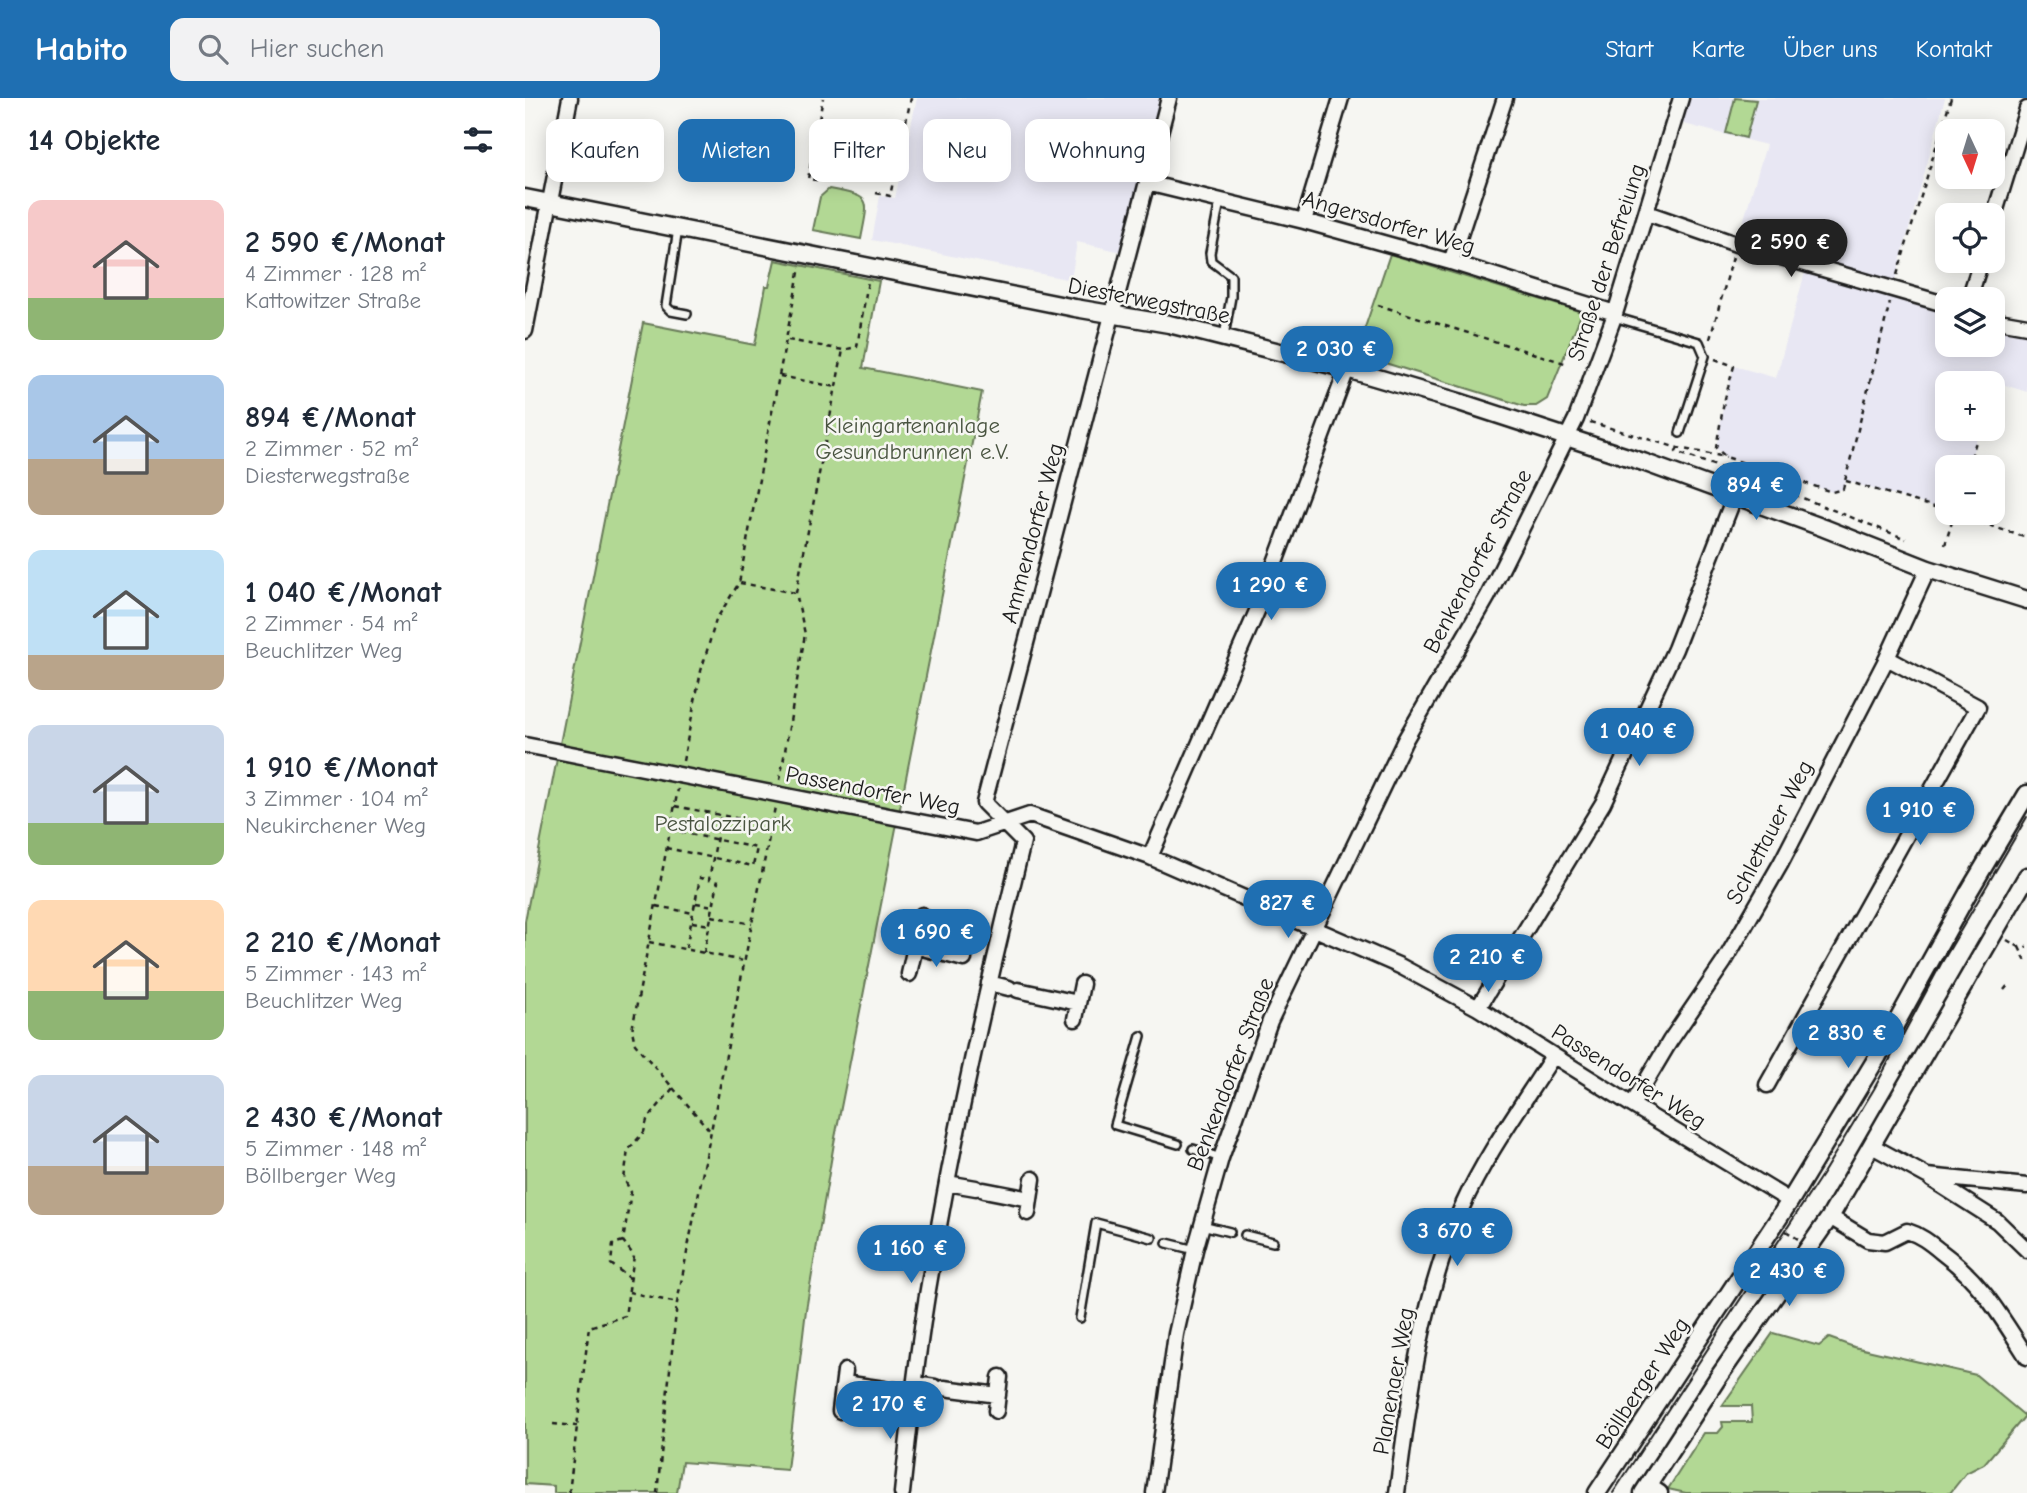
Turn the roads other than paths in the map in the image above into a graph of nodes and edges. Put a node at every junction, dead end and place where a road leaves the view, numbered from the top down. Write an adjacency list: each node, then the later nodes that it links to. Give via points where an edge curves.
1 (570, 98): 10 (street)
2 (1169, 98): 7 (street, Ammendorfer Weg)
3 (1341, 98): 13 (street)
4 (1505, 98): 15 (street)
5 (1681, 98): 12 (street, Straße der Befreiung)
6 (2027, 109): 11 (street)
7 (1147, 183): 9 (street, Angersdorfer Weg); 18 (street, Ammendorfer Weg)
8 (525, 198): 10 (street, Diesterwegstraße)
9 (1220, 201): 13 (street, Angersdorfer Weg); 23 (lane, via 1210,253 1211,261 1231,276)
10 (550, 203): 14 (street, Diesterwegstraße); 22 (street)
11 (1998, 203)
12 (1647, 214): 16 (street); 19 (street, Straße der Befreiung)
13 (1304, 221): 15 (street, Angersdorfer Weg)
14 (678, 229): 17 (lane, via 666,306); 18 (street, Diesterwegstraße)
15 (1451, 262): 19 (street, Angersdorfer Weg)
16 (1935, 301)
17 (687, 314)
18 (1113, 314): 23 (street, Diesterwegstraße); 33 (street, Ammendorfer Weg, via 984,803)
19 (1615, 315): 25 (lane, via 1699,342 1705,356); 26 (street, Straße der Befreiung)
20 (2005, 322): 21 (street)
21 (2027, 326)
22 (525, 331)
23 (1224, 337): 24 (street, Diesterwegstraße)
24 (1347, 369): 26 (street, Diesterwegstraße); 34 (street, via 1257,611)
25 (1680, 433)
26 (1566, 437): 27 (street, Diesterwegstraße); 37 (street, Benkendorfer Straße, via 1488,596 1400,751)
27 (1735, 495): 28 (street, Diesterwegstraße); 44 (street, via 1675,649 1603,803)
28 (1928, 569): 29 (street, Diesterwegstraße); 30 (street, Schlettauer Weg)
29 (2027, 600)
30 (1888, 658): 48 (street, via 1978,707); 49 (street, Schlettauer Weg, via 1781,863)
31 (525, 745): 33 (street, Passendorfer Weg, via 976,833)
32 (2027, 794): 58 (street, Böllberger Weg)
33 (1003, 824): 34 (street, Passendorfer Weg, via 1030,815); 39 (street, Ammendorfer Weg, via 1023,842)
34 (1150, 857): 37 (street, Passendorfer Weg)
35 (2027, 876): 51 (street)
36 (922, 915): 38 (street)
37 (1314, 927): 44 (street, Passendorfer Weg); 53 (street, Benkendorfer Straße, via 1270,1021)
38 (915, 946): 39 (street); 40 (street)
39 (993, 966): 41 (street, Ammendorfer Weg)
40 (909, 974)
41 (989, 983): 43 (street); 56 (street, Ammendorfer Weg)
42 (1081, 984): 43 (street)
43 (1077, 1003): 45 (street)
44 (1478, 1008): 47 (street, Passendorfer Weg)
45 (1075, 1019)
46 (1141, 1036): 50 (lane, via 1115,1125)
47 (1553, 1056): 49 (street, Passendorfer Weg); 78 (street, Planenaer Weg, via 1480,1171 1441,1261 1424,1323)
48 (1767, 1084)
49 (1632, 1105): 58 (street, Passendorfer Weg)
50 (1178, 1144)
51 (1872, 1146): 54 (street); 59 (street)
52 (1193, 1149): 53 (lane)
53 (1221, 1158): 60 (street, Benkendorfer Straße)
54 (1927, 1176): 57 (street); 67 (street, via 1997,1221)
55 (1033, 1179): 56 (street, via 1029,1206)
56 (947, 1183): 71 (street, Ammendorfer Weg)
57 (2027, 1186)
58 (1790, 1201): 79 (street, Böllberger Weg)
59 (1830, 1217): 69 (street, via 1868,1240 1885,1242 1907,1231 1918,1234 1963,1268 1991,1300); 75 (street, via 1717,1379)
60 (1201, 1225): 61 (lane); 66 (street, Benkendorfer Straße)
61 (1230, 1232)
62 (1245, 1236): 64 (lane)
63 (1152, 1238): 68 (lane, via 1096,1223)
64 (1273, 1242)
65 (1167, 1243): 66 (lane)
66 (1195, 1250): 77 (street, Benkendorfer Straße, via 1176,1334)
67 (2027, 1250)
68 (1080, 1318)
69 (2027, 1357)
70 (1000, 1377): 72 (street)
71 (914, 1389): 72 (street, via 940,1387); 73 (street, via 888,1389 845,1377); 76 (street, Ammendorfer Weg)
72 (998, 1395): 74 (street)
73 (840, 1411)
74 (996, 1411)
75 (1650, 1490)
76 (902, 1493)
77 (1154, 1493)
78 (1397, 1493)
79 (1597, 1493)

